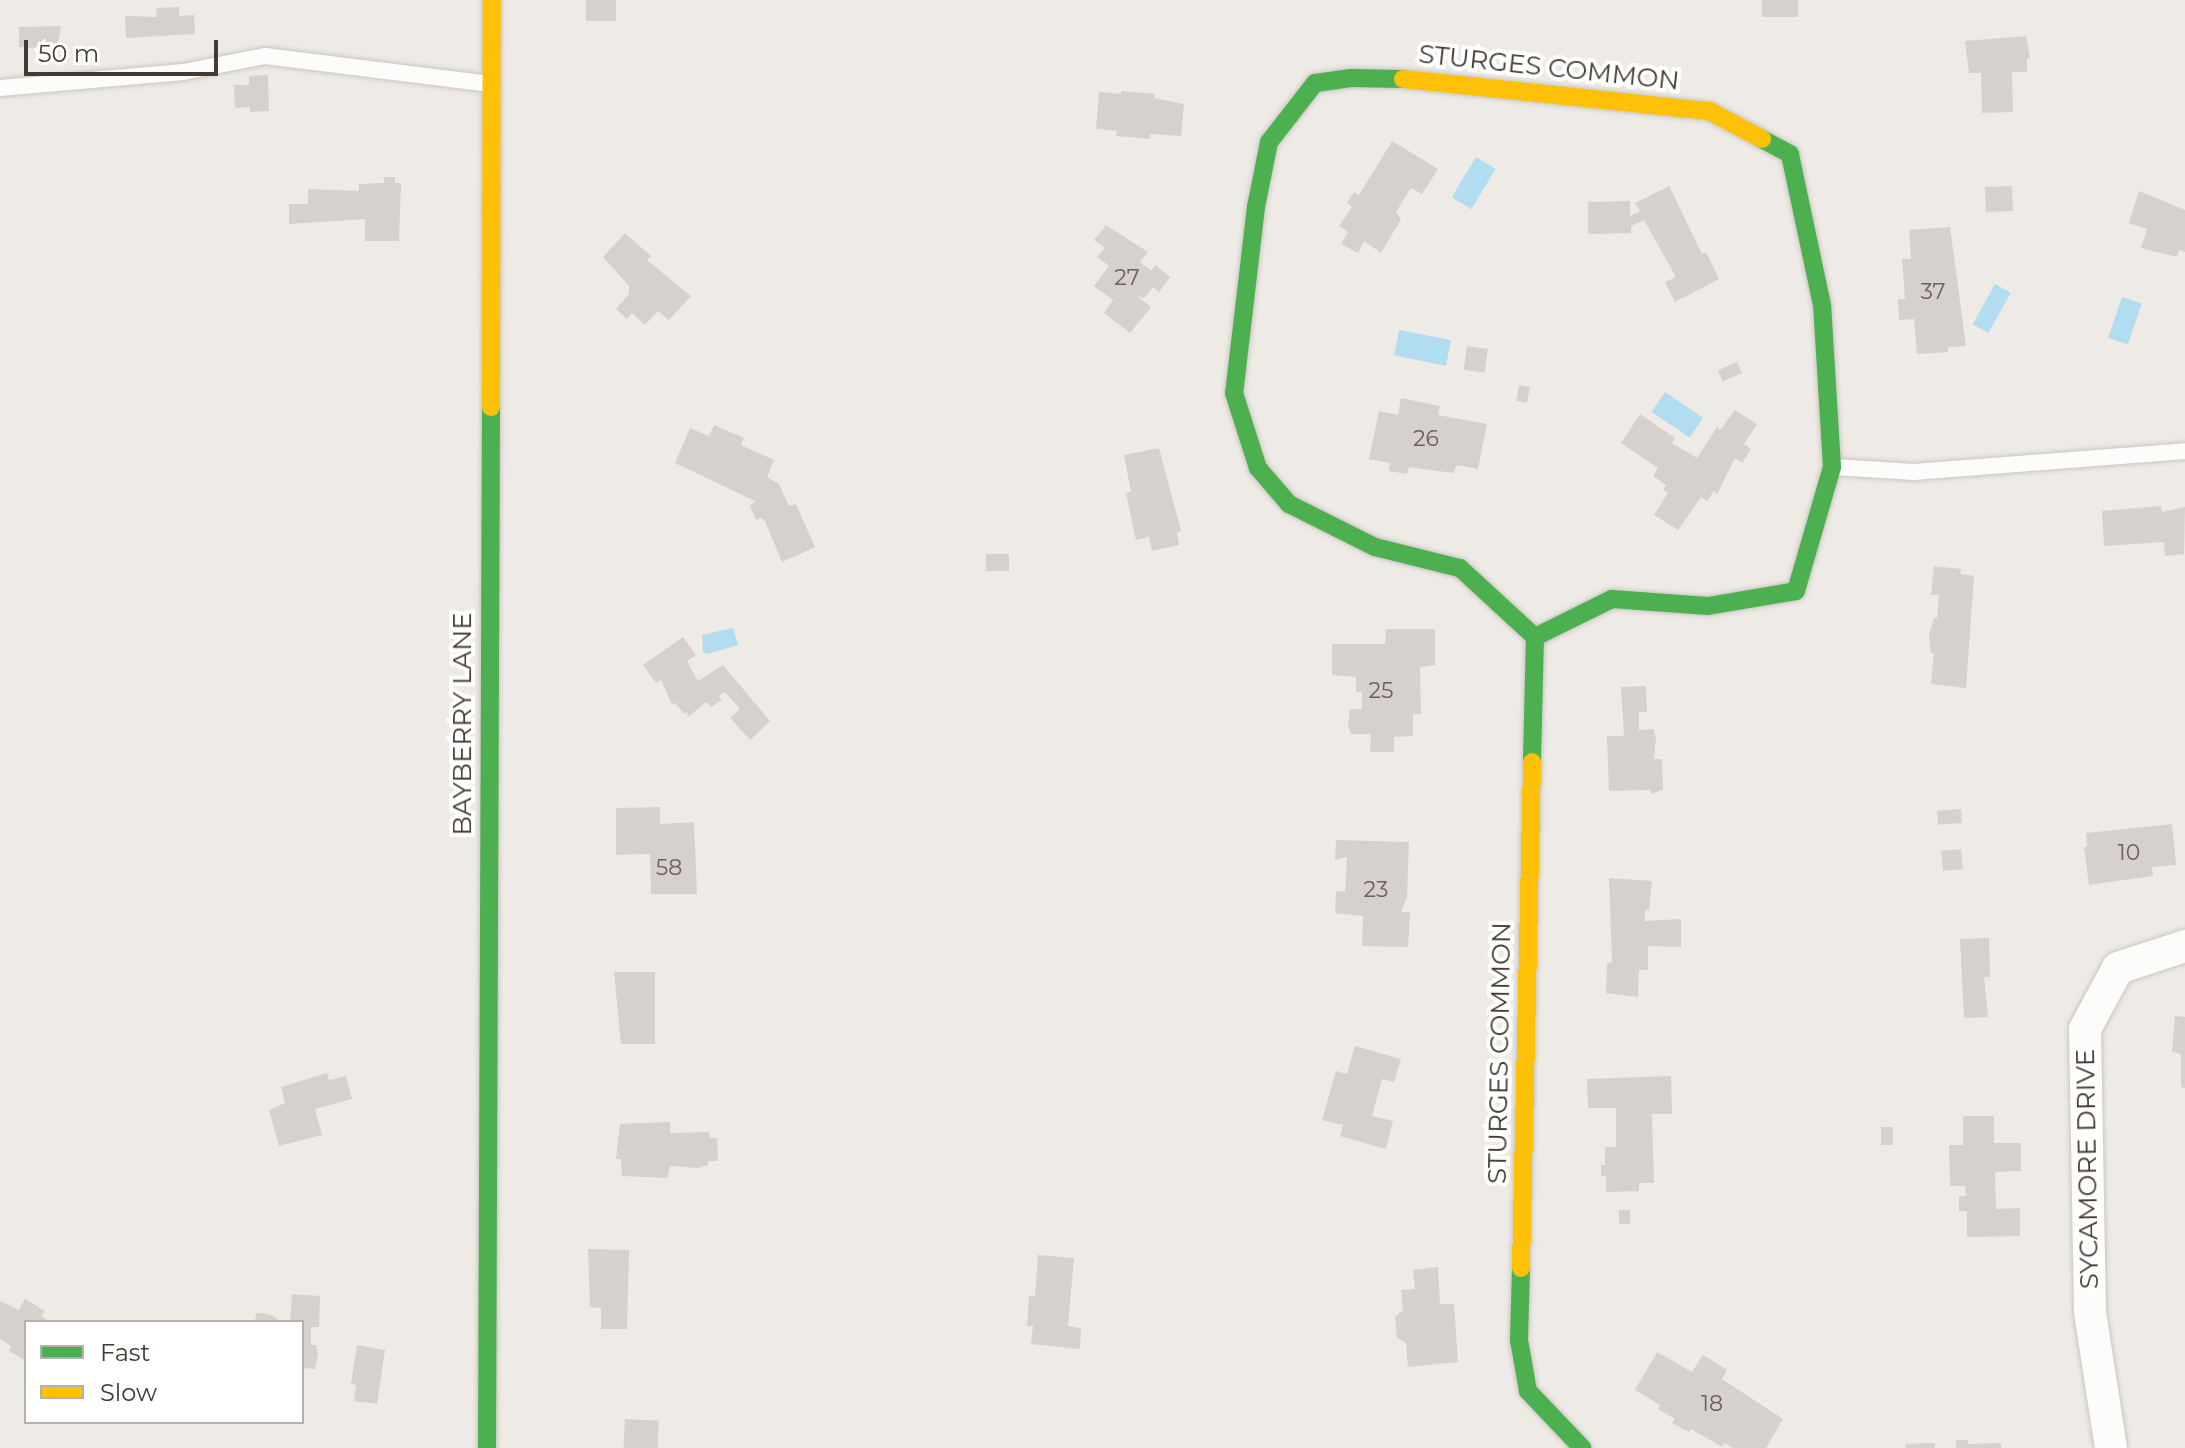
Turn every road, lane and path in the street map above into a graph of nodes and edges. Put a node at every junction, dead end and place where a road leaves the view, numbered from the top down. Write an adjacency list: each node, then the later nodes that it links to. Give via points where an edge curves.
1 (492, 0): 2 (street, BAYBERRY LANE)
2 (491, 84): 3 (lane, via 265,56 183,72); 8 (street, BAYBERRY LANE)
3 (0, 88)
4 (2185, 451): 5 (lane, via 1914,472)
5 (1832, 467): 6 (street, STURGES COMMON, via 1796,591 1708,606 1612,599); 6 (street, STURGES COMMON, via 1822,305 1790,154 1709,111 1436,80 1351,78 1315,83 1269,142 1256,207 1234,393 1258,468 1289,504 1375,547 1460,568)
6 (1535, 637): 9 (street, STURGES COMMON, via 1519,1340 1528,1391)
7 (2185, 946): 10 (street, SYCAMORE DRIVE, via 2118,968 2085,1029 2090,1313)
8 (487, 1448)
9 (1582, 1448)
10 (2111, 1448)

